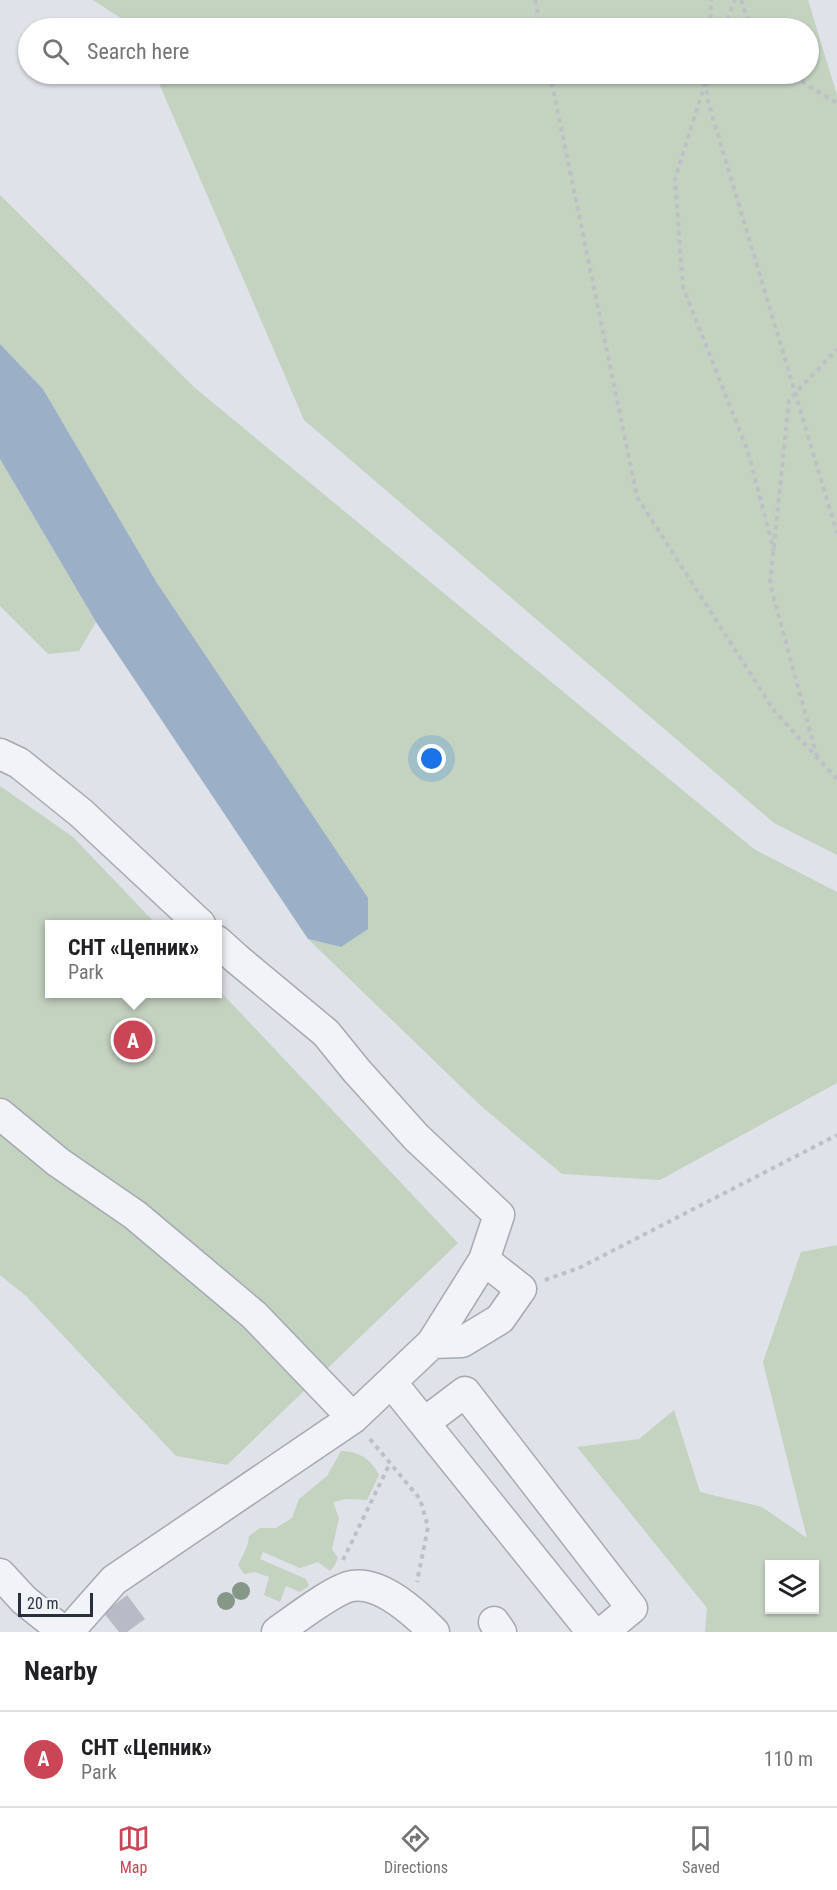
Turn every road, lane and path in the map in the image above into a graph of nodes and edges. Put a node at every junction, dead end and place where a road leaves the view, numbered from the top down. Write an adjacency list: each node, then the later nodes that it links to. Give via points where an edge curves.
1 (535, 0): 5 (path)
2 (711, 0): 6 (path)
3 (735, 0): 7 (path)
4 (741, 0): 8 (path)
5 (539, 18)
6 (710, 18)
7 (728, 18)
8 (748, 18)
9 (552, 84): 18 (path, via 637,496 775,712)
10 (705, 84): 16 (path, via 675,179 683,287 748,452)
11 (707, 84): 15 (path, via 706,99)
12 (805, 84): 13 (path)
13 (837, 104)
14 (837, 349): 16 (path, via 789,400)
15 (837, 532)
16 (774, 551): 18 (path, via 770,584)
17 (0, 754): 20 (lane, via 19,763 81,813)
18 (817, 758): 19 (path)
19 (837, 779)
20 (196, 920)
21 (222, 946): 24 (lane, via 326,1033 416,1137 499,1215)
22 (0, 1114): 28 (lane, via 58,1162 135,1215 254,1315)
23 (837, 1135): 25 (path, via 581,1267)
24 (484, 1260): 25 (lane); 26 (lane)
25 (521, 1289): 26 (lane, via 500,1318 462,1342)
26 (432, 1343): 27 (lane)
27 (391, 1382): 28 (lane); 29 (lane)
28 (353, 1418): 30 (path); 34 (lane, via 114,1580)
29 (424, 1424): 37 (lane); 38 (lane, via 465,1392 632,1608)
30 (390, 1463): 32 (path, via 337,1572); 33 (path, via 420,1499 428,1527)
31 (0, 1574): 34 (lane, via 24,1600)
32 (331, 1596): 33 (lane, via 351,1586 371,1587); 35 (lane)
33 (411, 1609): 36 (lane)
34 (66, 1632)
35 (277, 1632)
36 (434, 1632)
37 (592, 1632)
38 (603, 1632)

